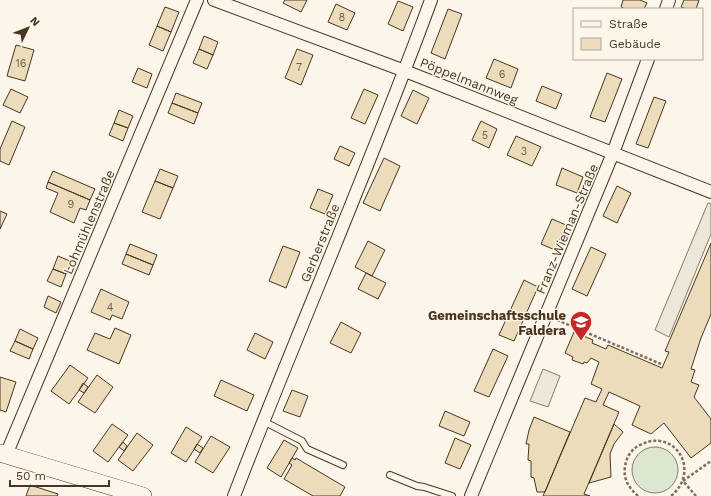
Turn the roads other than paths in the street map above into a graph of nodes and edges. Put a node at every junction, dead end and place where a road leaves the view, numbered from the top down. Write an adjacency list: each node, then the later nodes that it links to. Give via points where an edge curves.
1 (197, 0): 9 (street, Lohmühlenstraße)
2 (214, 0): 5 (street, Pöppelmannweg)
3 (431, 0): 5 (street, Gerberstraße)
4 (648, 60): 6 (street, Franz-Wieman-Straße)
5 (405, 71): 6 (street, Pöppelmannweg); 8 (street, Gerberstraße)
6 (613, 153): 7 (street, Pöppelmannweg); 15 (street, Franz-Wieman-Straße)
7 (711, 192)
8 (263, 421): 10 (lane, via 302,441 307,449); 13 (street, Gerberstraße)
9 (3, 454): 12 (street)
10 (343, 465)
11 (390, 475): 14 (lane)
12 (143, 496)
13 (234, 496)
14 (452, 496)
15 (471, 496)

